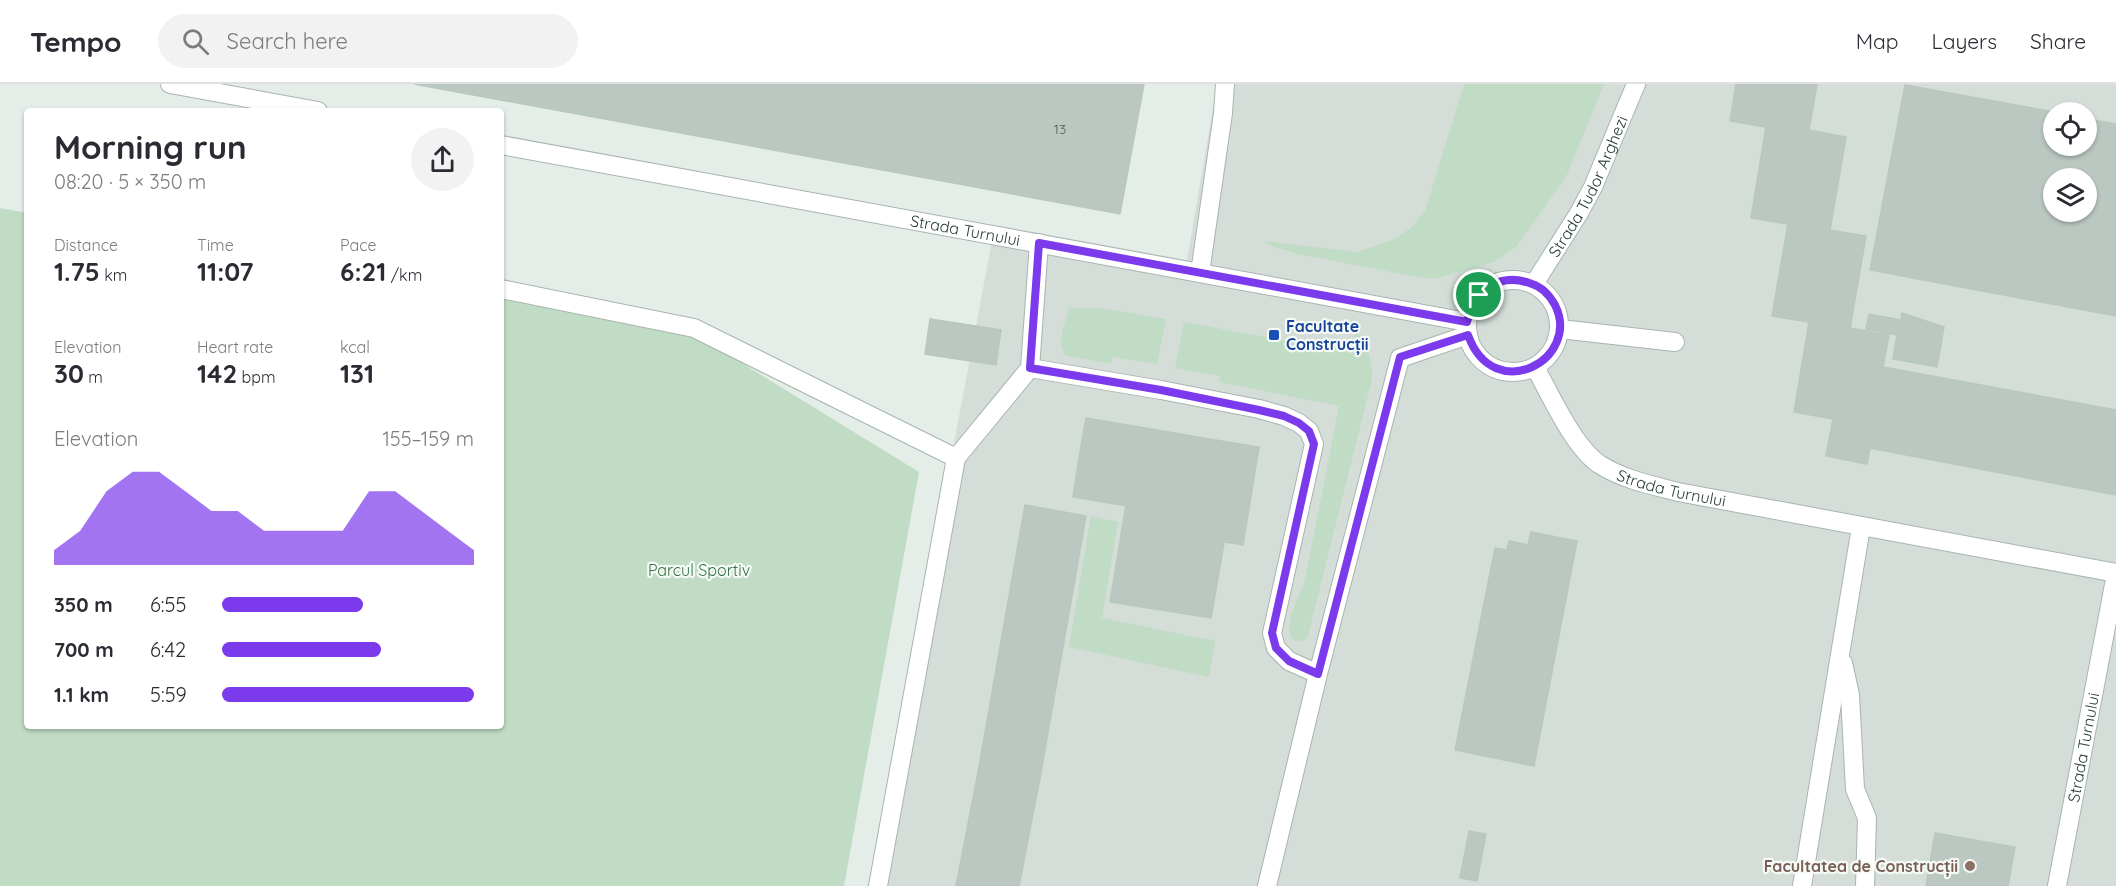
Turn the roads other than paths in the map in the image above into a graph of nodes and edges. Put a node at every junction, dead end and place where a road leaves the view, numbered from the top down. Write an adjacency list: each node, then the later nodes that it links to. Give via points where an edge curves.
1 (170, 84): 4 (street)
2 (1225, 84): 7 (street)
3 (1636, 84): 8 (street, Strada Tudor Arghezi, via 1584,204)
4 (302, 108)
5 (504, 145): 6 (street, Strada Turnului)
6 (1039, 243): 7 (street, Strada Turnului); 14 (street)
7 (1200, 273): 10 (street, Strada Turnului)
8 (1534, 284): 10 (street, via 1505,280 1491,285 1471,307); 11 (street, via 1551,298)
9 (504, 290): 15 (street, via 694,328)
10 (1467, 328): 13 (street, via 1473,348 1493,368 1521,371); 19 (street, via 1400,357)
11 (1560, 329): 12 (street); 13 (street, via 1556,344)
12 (1675, 342)
13 (1534, 367): 16 (street, Strada Turnului, via 1570,429 1598,463 1627,477 1678,492)
14 (1030, 368): 15 (street); 19 (street, via 1259,410 1284,416 1309,431 1314,444 1272,633 1276,648 1289,661)
15 (956, 458): 20 (street)
16 (1861, 527): 17 (street, Strada Turnului); 18 (street)
17 (2116, 574): 24 (street, Strada Turnului)
18 (1841, 656): 22 (street); 23 (street, via 1850,695 1855,789 1867,818)
19 (1318, 674): 21 (street)
20 (878, 886)
21 (1267, 886)
22 (1802, 886)
23 (1865, 886)
24 (2057, 886)

